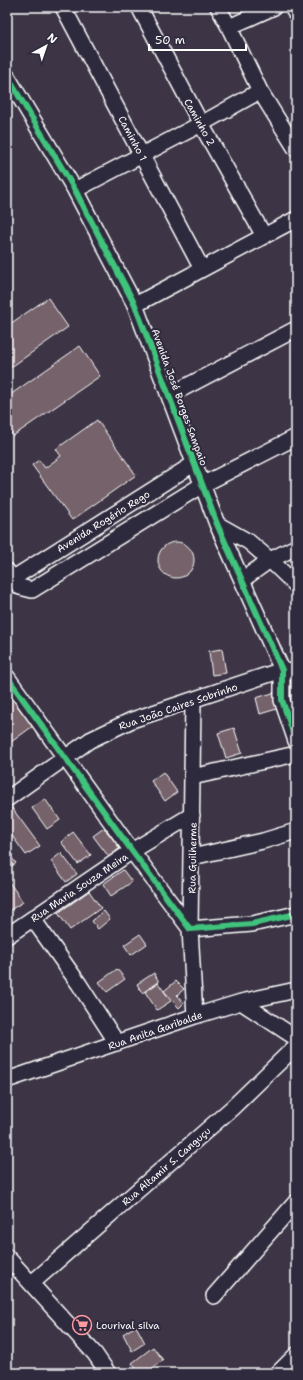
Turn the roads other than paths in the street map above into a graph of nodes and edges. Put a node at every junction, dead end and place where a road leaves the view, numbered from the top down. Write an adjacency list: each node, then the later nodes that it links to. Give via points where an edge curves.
1 (63, 7): 12 (street, Caminho 1)
2 (139, 7): 10 (street, Caminho 2)
3 (218, 7): 7 (street)
4 (274, 7): 7 (street)
5 (292, 7): 6 (street)
6 (296, 14)
7 (229, 27): 9 (street)
8 (10, 86): 13 (street, Avenida José Borges Sampaio)
9 (260, 91): 10 (street); 11 (street)
10 (201, 124): 12 (street); 15 (street, Caminho 2)
11 (296, 149)
12 (142, 155): 13 (street); 16 (street, Caminho 1)
13 (75, 190): 17 (street, Avenida José Borges Sampaio)
14 (296, 218): 15 (street)
15 (264, 236): 16 (street)
16 (202, 270): 17 (street)
17 (135, 305): 19 (street, Avenida José Borges Sampaio)
18 (296, 329): 19 (street)
19 (170, 395): 21 (street, Avenida José Borges Sampaio)
20 (296, 437): 22 (street)
21 (195, 463): 22 (street, Avenida José Borges Sampaio); 26 (street, Avenida Rogério Rego)
22 (202, 485): 23 (street, Avenida José Borges Sampaio); 26 (street, via 32,590 20,587)
23 (217, 524): 25 (street, via 249,542); 27 (street, Avenida José Borges Sampaio)
24 (296, 547): 25 (street)
25 (270, 560): 27 (street); 28 (street)
26 (9, 575)
27 (242, 580): 30 (street, Avenida José Borges Sampaio)
28 (296, 585)
29 (296, 661): 30 (street, Rua João Caires Sobrinho)
30 (289, 671): 32 (street, Rua João Caires Sobrinho); 33 (street, Avenida José Borges Sampaio, via 282,700)
31 (7, 677): 35 (street)
32 (193, 700): 35 (street, Rua João Caires Sobrinho, via 132,720 90,740); 36 (street, Rua Guilherme)
33 (296, 741)
34 (296, 754): 36 (street)
35 (65, 757): 37 (street, Rua João Caires Sobrinho); 40 (street)
36 (192, 777): 38 (street, Rua Guilherme)
37 (7, 799)
38 (192, 815): 40 (street, Rua Maria Souza Meira); 41 (street, Rua Guilherme)
39 (296, 831): 41 (street)
40 (132, 851): 43 (street, Rua Maria Souza Meira); 44 (street)
41 (192, 857): 44 (street, Rua Guilherme)
42 (296, 914): 44 (street, via 252,924)
43 (33, 919): 45 (street, Rua Maria Souza Meira); 50 (street, via 79,984)
44 (190, 929): 48 (street, Rua Guilherme)
45 (7, 936)
46 (296, 990): 47 (street, Rua Anita Garibalde)
47 (241, 1002): 48 (street, Rua Anita Garibalde); 49 (street)
48 (195, 1016): 50 (street, Rua Anita Garibalde)
49 (296, 1038)
50 (116, 1043): 52 (street, Rua Anita Garibalde)
51 (296, 1046): 55 (street, Rua Altamir S. Canguçu, via 232,1108)
52 (7, 1080)
53 (296, 1202): 56 (street)
54 (7, 1257): 55 (street)
55 (32, 1283): 58 (street, via 95,1354)
56 (214, 1296)
57 (296, 1356): 59 (street)
58 (108, 1373)
59 (278, 1373)

